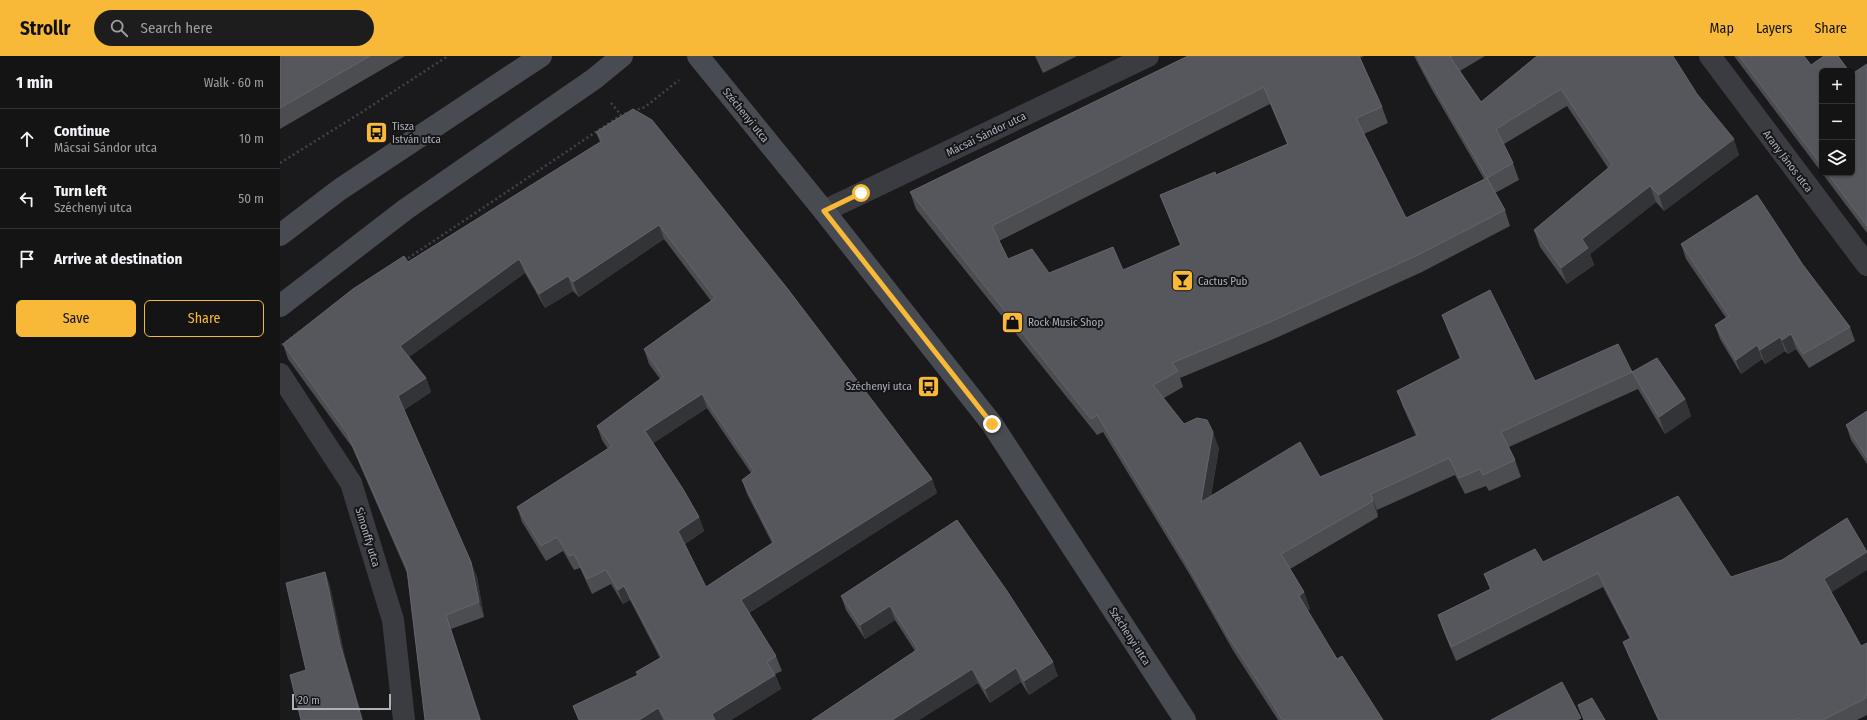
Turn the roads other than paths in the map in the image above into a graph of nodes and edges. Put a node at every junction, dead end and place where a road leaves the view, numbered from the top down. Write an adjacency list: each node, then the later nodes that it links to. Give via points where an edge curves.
1 (541, 56): 7 (street, via 339,190)
2 (622, 56): 9 (street, via 594,79 406,209)
3 (1148, 56): 6 (street, Mácsai Sándor utca)
4 (1710, 56): 8 (street, Arany János utca)
5 (700, 59): 6 (street, Széchenyi utca)
6 (824, 211): 12 (street, Széchenyi utca, via 992,424)
7 (280, 235)
8 (1867, 266)
9 (280, 306)
10 (280, 374): 11 (street, Simonffy utca, via 352,483 393,620)
11 (404, 720)
12 (1185, 720)

